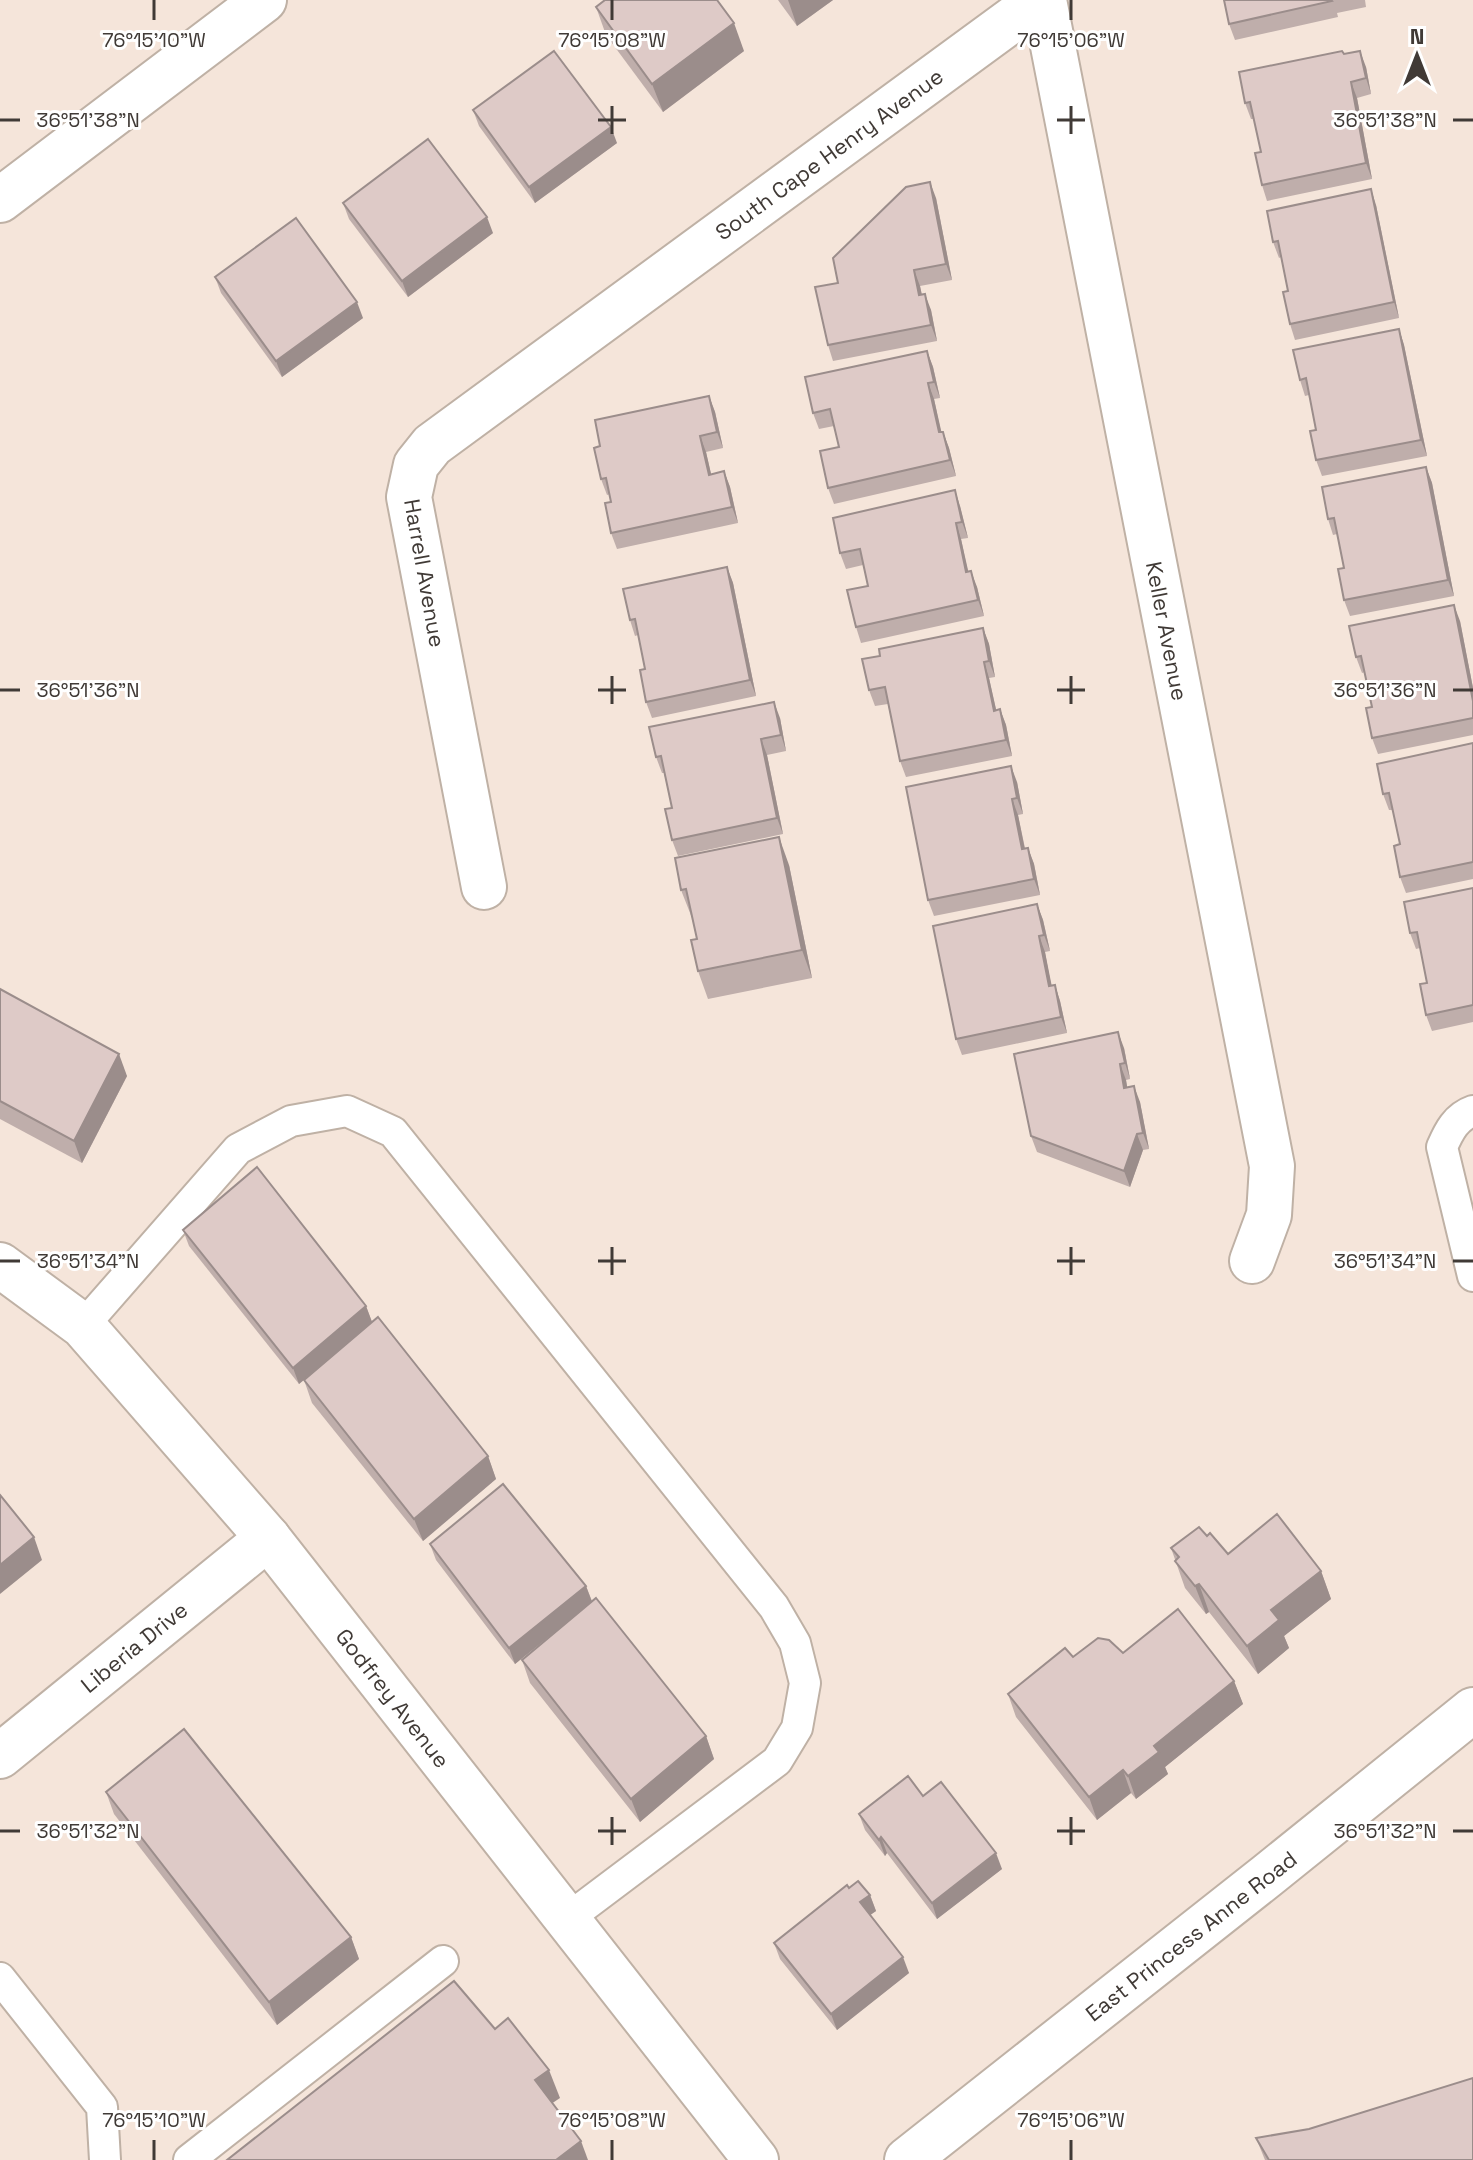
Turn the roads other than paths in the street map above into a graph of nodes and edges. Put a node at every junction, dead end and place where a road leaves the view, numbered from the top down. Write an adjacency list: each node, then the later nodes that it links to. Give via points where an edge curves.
1 (264, 0): 3 (street)
2 (1041, 0): 4 (street, South Cape Henry Avenue); 7 (street, Keller Avenue, via 1272,1166 1269,1215)
3 (0, 200)
4 (620, 308): 5 (street, Harrell Avenue, via 432,445 413,476 409,497)
5 (484, 887)
6 (1473, 1111): 9 (lane, via 1450,1128 1442,1147)
7 (1252, 1261)
8 (0, 1265): 10 (street, Godfrey Avenue)
9 (1473, 1276)
10 (83, 1326): 11 (street, Godfrey Avenue); 14 (lane, via 238,1149 291,1121 347,1111 393,1132 774,1607 795,1643 805,1683 797,1728 777,1761)
11 (268, 1538): 13 (street, Liberia Drive); 14 (street, Godfrey Avenue)
12 (1473, 1710): 20 (street, East Princess Anne Road)
13 (0, 1756)
14 (567, 1919): 19 (street, Godfrey Avenue)
15 (443, 1961): 18 (lane)
16 (0, 1978): 17 (lane, via 102,2107)
17 (105, 2160)
18 (189, 2160)
19 (756, 2160)
20 (907, 2160)

